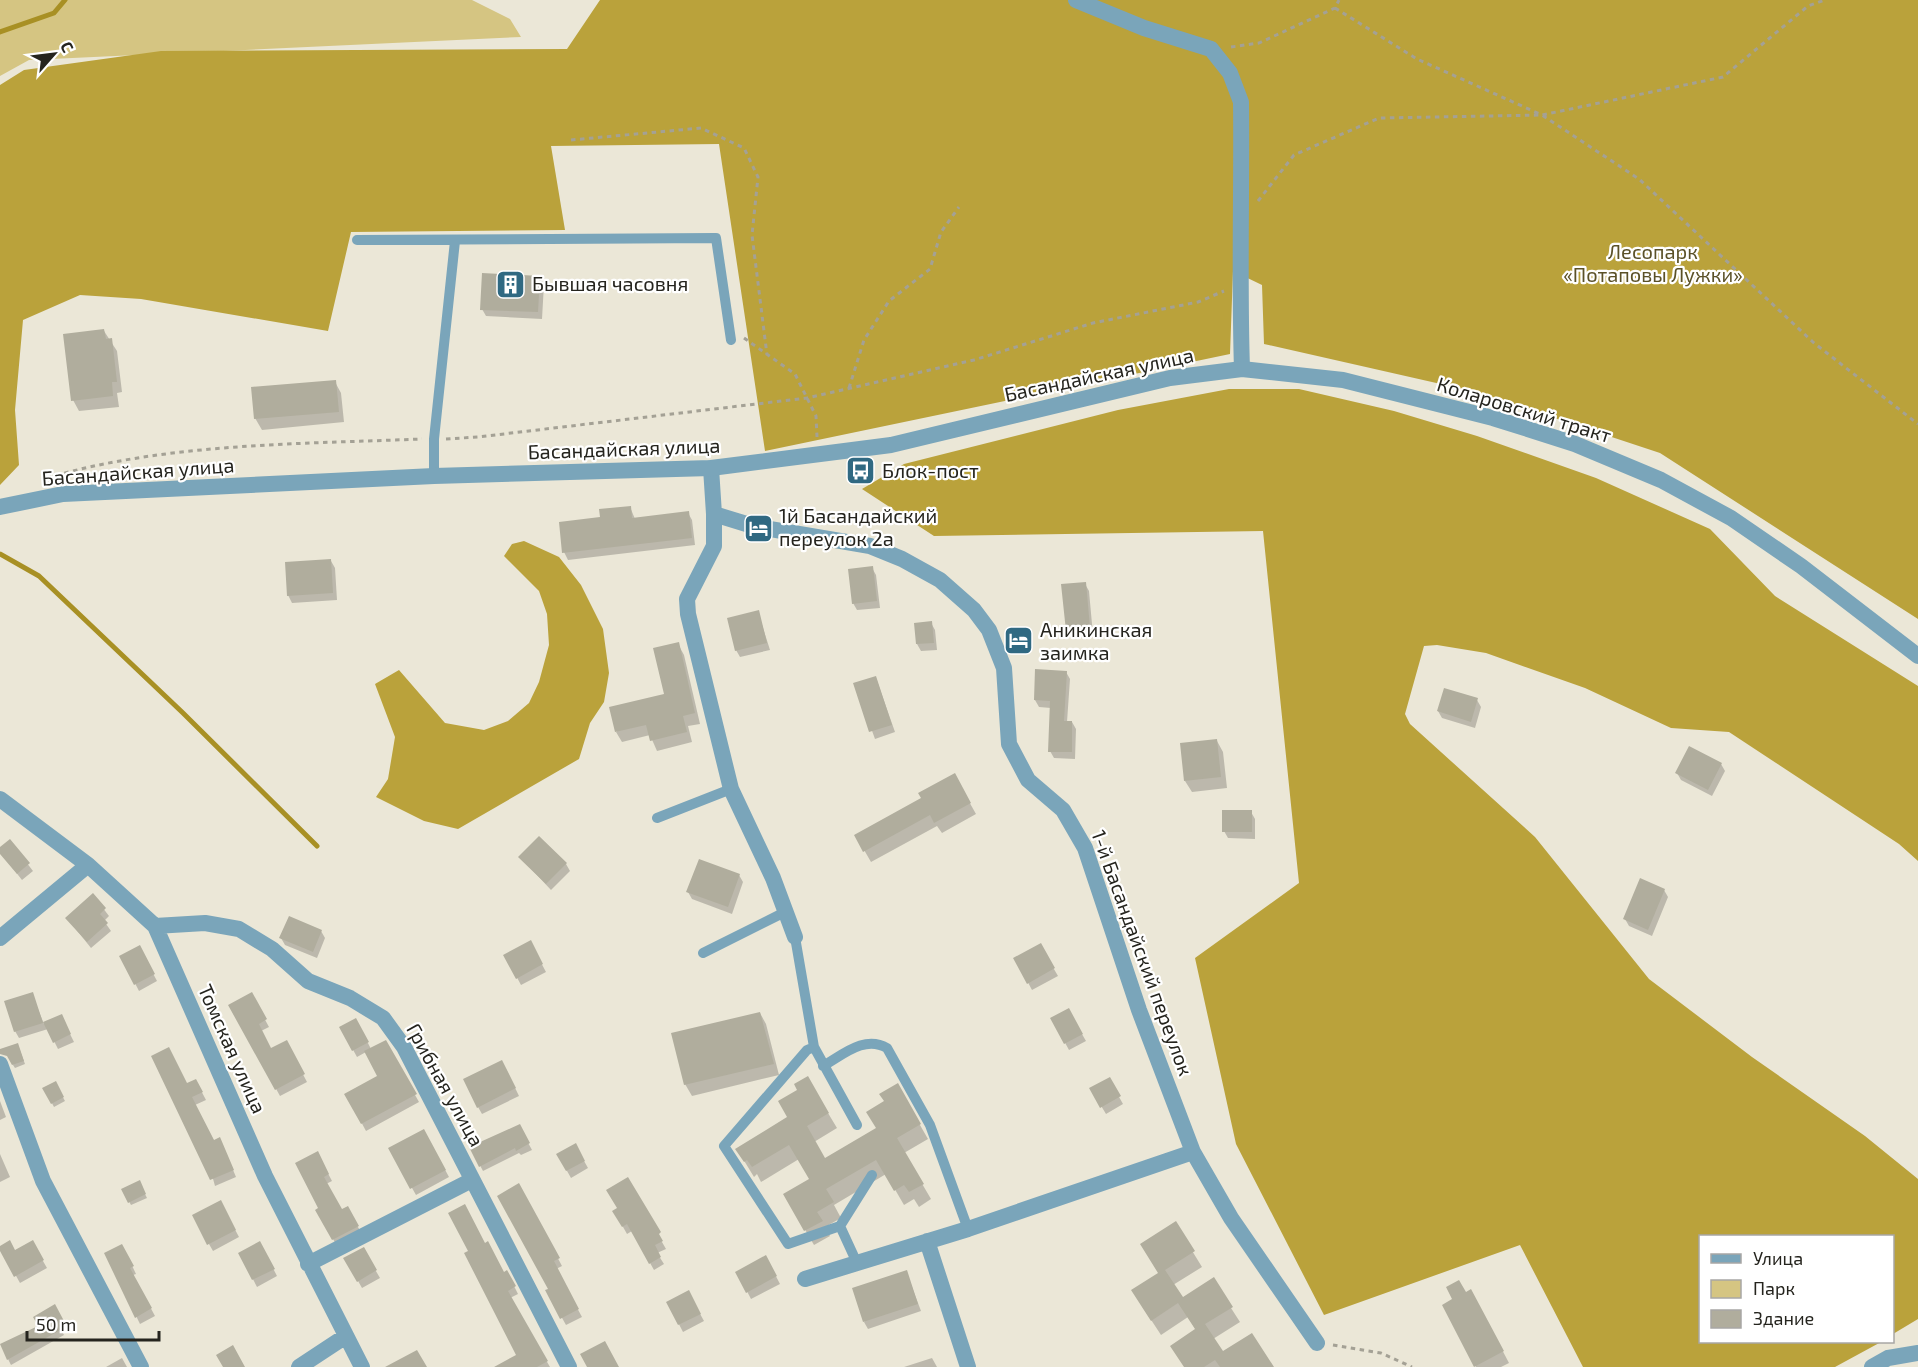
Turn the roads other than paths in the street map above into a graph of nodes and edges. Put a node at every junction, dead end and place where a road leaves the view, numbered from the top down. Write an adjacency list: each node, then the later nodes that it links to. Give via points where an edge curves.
1 (1076, 0): 5 (street, via 1144,28 1211,49 1230,73 1241,102)
2 (357, 240): 3 (lane)
3 (455, 241): 4 (lane, via 716,238); 7 (lane, via 434,439)
4 (731, 340)
5 (1242, 369): 6 (street, Басандайская улица, via 1170,378 891,445); 10 (street, Коларовский тракт, via 1343,381 1493,418 1575,444 1661,480 1731,518)
6 (711, 468): 7 (street, Басандайская улица); 9 (street)
7 (434, 476): 8 (street, Басандайская улица, via 63,494)
8 (0, 507)
9 (714, 514): 11 (street, via 714,546 687,599); 24 (street, 1-й Басандайский переулок, via 753,526 870,546 940,580 974,610 989,630 1004,668 1009,744 1028,780 1063,810 1085,848 1139,1010)
10 (1918, 656)
11 (731, 789): 13 (lane); 15 (street)
12 (0, 799): 14 (street, Томская улица)
13 (657, 818)
14 (88, 865): 16 (street, Томская улица); 17 (street)
15 (787, 911): 18 (street); 19 (lane)
16 (155, 926): 26 (street, Грибная улица, via 205,923 239,929 272,949 308,981 350,998 383,1018 404,1047); 31 (street, Томская улица)
17 (0, 938)
18 (795, 938): 20 (lane)
19 (703, 953)
20 (814, 1047): 22 (lane); 27 (lane, via 807,1050 724,1146 788,1244)
21 (0, 1064): 36 (street, via 43,1180)
22 (823, 1066): 23 (lane); 28 (lane, via 864,1043 877,1042 887,1048 930,1125)
23 (857, 1125)
24 (1193, 1152): 28 (street); 34 (street, 1-й Басандайский переулок, via 1237,1228)
25 (872, 1175): 27 (lane)
26 (472, 1180): 31 (street); 39 (street, Грибная улица)
27 (840, 1226): 30 (lane)
28 (968, 1229): 29 (street)
29 (927, 1241): 30 (street); 40 (street)
30 (857, 1263): 32 (street)
31 (308, 1264): 33 (street, Томская улица)
32 (805, 1279)
33 (346, 1336): 37 (street); 38 (street, Томская улица)
34 (1317, 1343)
35 (1918, 1353): 41 (street, via 1888,1358)
36 (141, 1367)
37 (299, 1367)
38 (362, 1367)
39 (569, 1367)
40 (968, 1367)
41 (1872, 1367)

